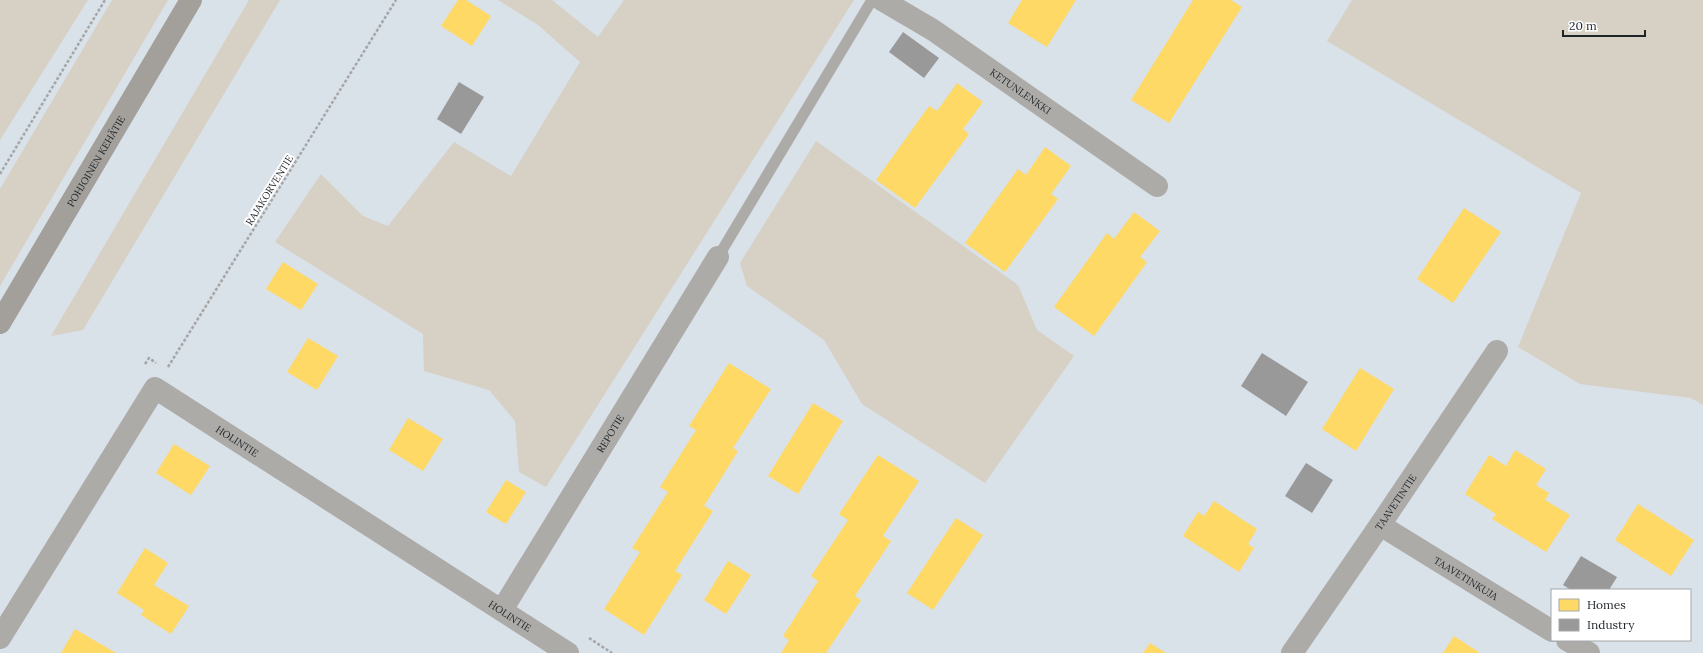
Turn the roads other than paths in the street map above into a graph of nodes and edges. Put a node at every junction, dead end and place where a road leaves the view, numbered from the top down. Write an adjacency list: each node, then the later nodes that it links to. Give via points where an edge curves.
1 (192, 0): 6 (main road, POHJOINEN KEHÄTIE)
2 (872, 0): 5 (lane)
3 (882, 0): 4 (street, KETUNLENKKI, via 933,30)
4 (1157, 186)
5 (718, 257): 9 (street, REPOTIE)
6 (0, 323)
7 (1497, 351): 8 (street, TAAVETINTIE)
8 (1380, 525): 10 (street, TAAVETINKUJA); 14 (street, TAAVETINTIE)
9 (502, 610): 11 (street, HOLINTIE, via 155,388); 13 (street, HOLINTIE)
10 (1551, 629)
11 (0, 638)
12 (1569, 641): 15 (street)
13 (568, 653)
14 (1292, 653)
15 (1589, 653)

